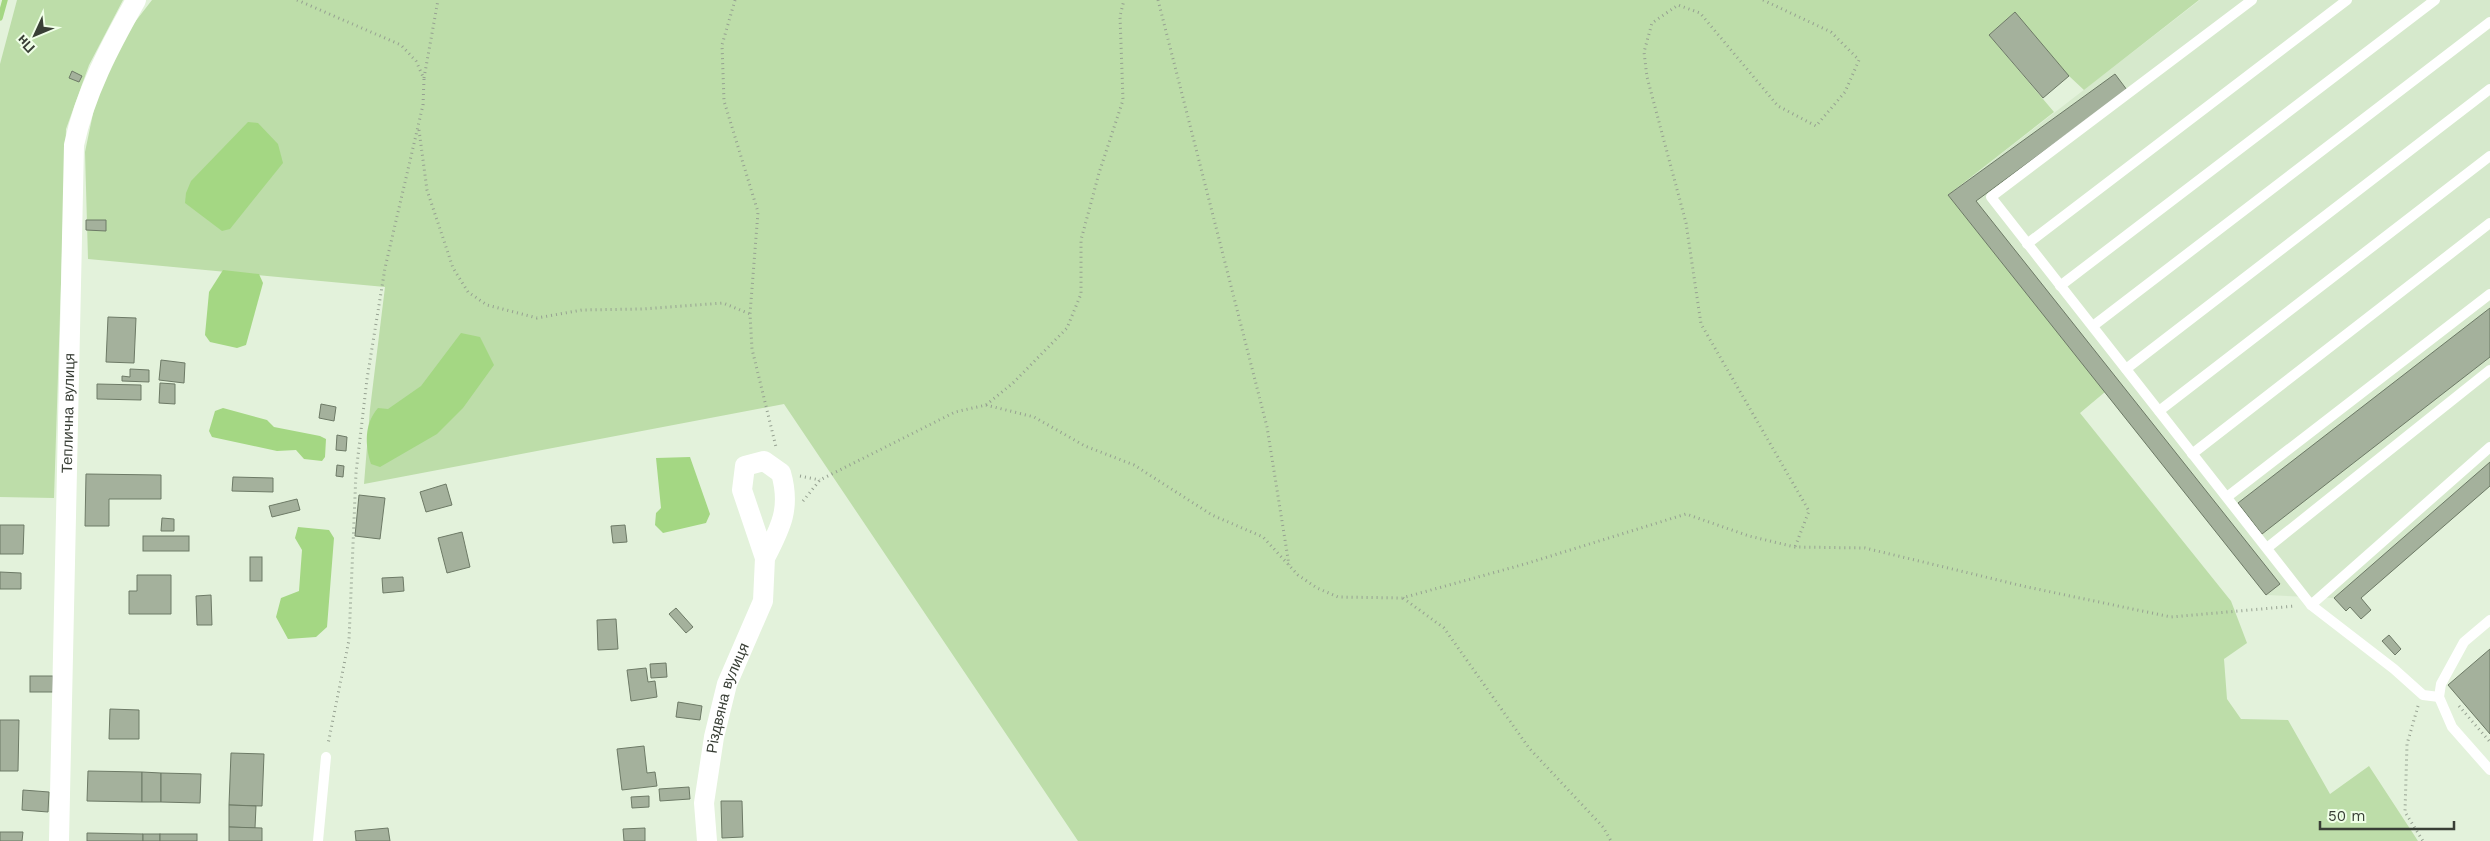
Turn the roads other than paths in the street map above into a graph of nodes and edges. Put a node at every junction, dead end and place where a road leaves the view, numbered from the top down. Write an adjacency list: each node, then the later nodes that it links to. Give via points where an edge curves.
1 (136, 0): 26 (street, Теплична вулиця, via 105,55 79,121 74,145)
2 (2252, 0): 9 (lane, via 1991,197)
3 (2347, 0): 9 (lane)
4 (2435, 0): 10 (lane)
5 (2490, 22): 12 (lane)
6 (2490, 89): 13 (lane)
7 (2490, 156): 15 (lane)
8 (2490, 223): 17 (lane)
9 (2028, 244): 10 (lane)
10 (2060, 286): 12 (lane)
11 (2490, 294): 18 (lane)
12 (2093, 326): 13 (lane)
13 (2126, 369): 15 (lane)
14 (2490, 370): 19 (lane)
15 (2159, 411): 17 (lane)
16 (2490, 447): 21 (lane)
17 (2192, 454): 18 (lane)
18 (2227, 497): 19 (lane)
19 (2267, 548): 21 (lane)
20 (766, 558): 20 (street, Різдвяна вулиця, via 742,490 745,466 764,461 781,473 786,492 781,527); 28 (street, Різдвяна вулиця, via 763,601 726,684 714,737 704,804)
21 (2311, 605): 23 (lane, via 2394,668 2423,695)
22 (2490, 620): 23 (lane, via 2464,642 2440,684)
23 (2439, 697): 25 (lane, via 2452,727)
24 (326, 756): 27 (lane)
25 (2490, 770)
26 (58, 841)
27 (318, 841)
28 (707, 841)

